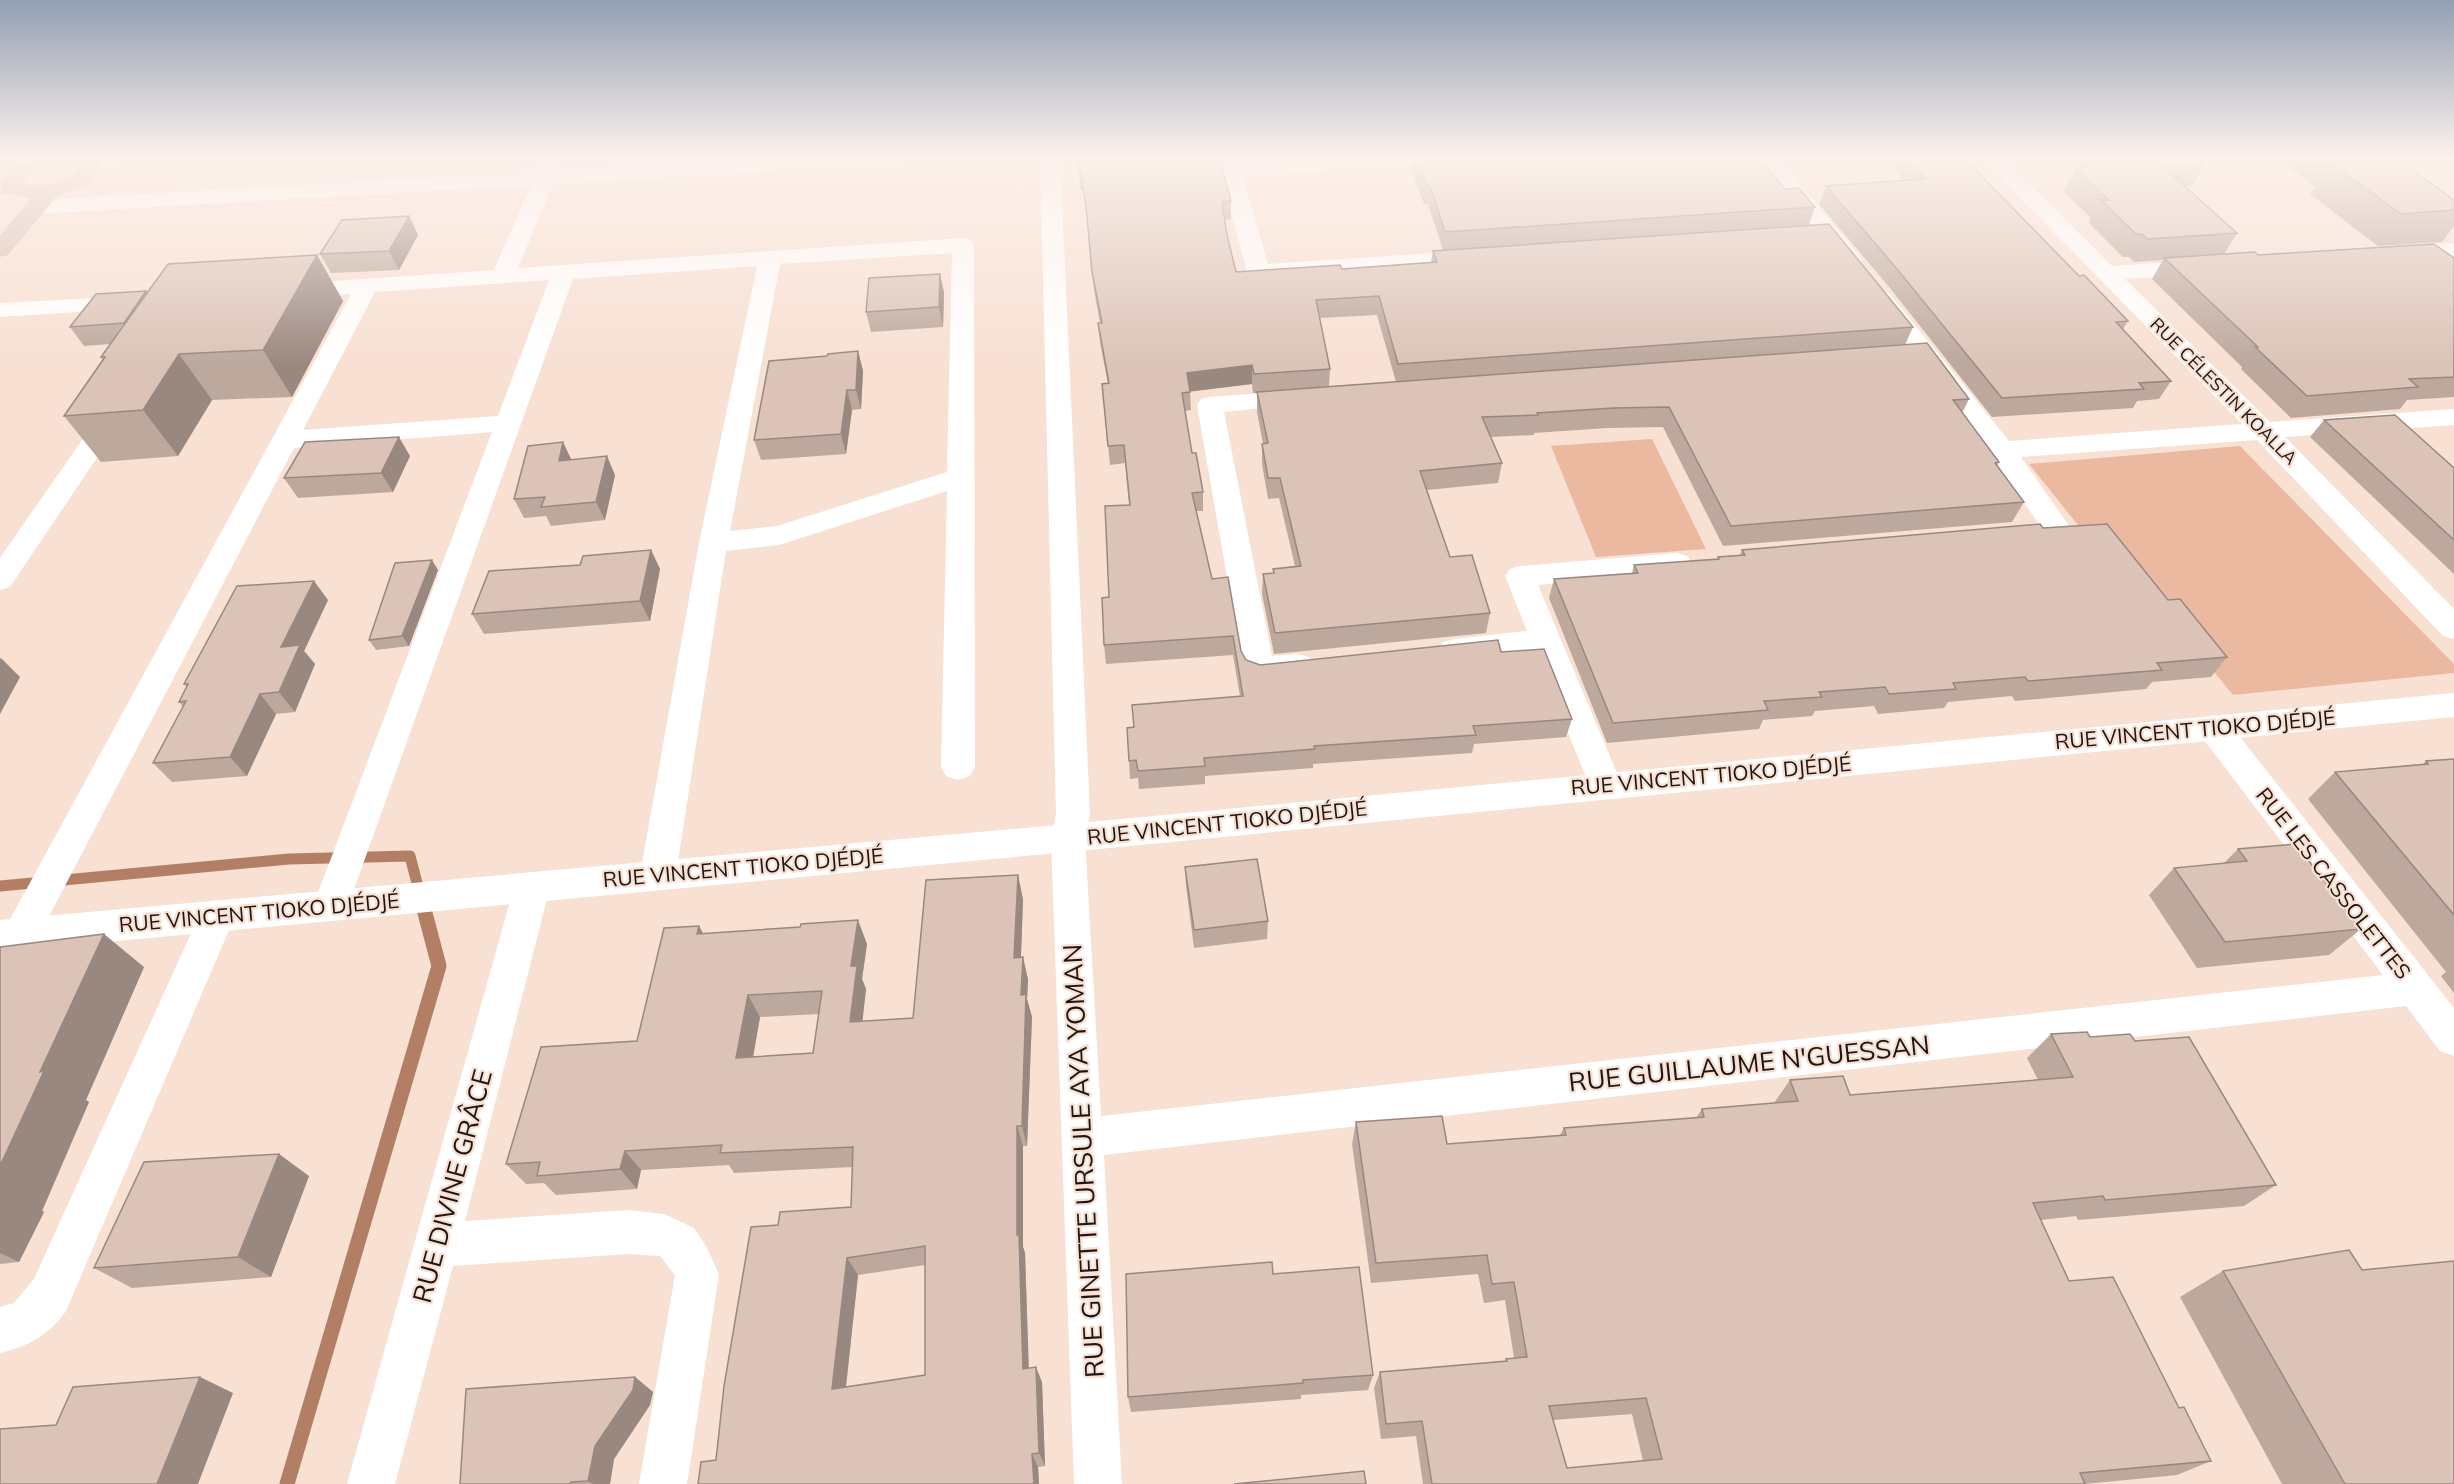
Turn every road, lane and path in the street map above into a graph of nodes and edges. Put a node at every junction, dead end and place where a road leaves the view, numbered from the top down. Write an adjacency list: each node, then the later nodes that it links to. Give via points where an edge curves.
1 (20, 226): 7 (main road)
2 (525, 226): 15 (street)
3 (1052, 226): 42 (street, RUE GINETTE URSULE AYA YOMAN, via 1073,814)
4 (1246, 226): 9 (street, via 1259,272)
5 (1813, 226): 20 (street)
6 (2059, 226): 14 (street, RUE CÉLESTIN KOALLA)
7 (0, 250)
8 (2454, 250): 10 (street)
9 (1497, 256)
10 (2373, 256)
11 (770, 258): 13 (street); 29 (street, via 963,245); 31 (street)
12 (2222, 266): 14 (street)
13 (564, 271): 15 (street); 25 (street)
14 (2106, 273): 26 (street, RUE CÉLESTIN KOALLA)
15 (504, 275): 16 (street)
16 (368, 284): 17 (street); 27 (street)
17 (274, 292)
18 (155, 301): 19 (street)
19 (0, 310)
20 (1926, 352): 21 (street); 28 (street)
21 (1890, 355)
22 (132, 386): 33 (street)
23 (1329, 396): 37 (street, via 1209,405 1259,669)
24 (2454, 417): 26 (street)
25 (508, 423): 27 (street); 45 (street)
26 (2264, 431): 28 (street); 34 (street, RUE CÉLESTIN KOALLA)
27 (285, 440): 47 (street)
28 (2002, 450): 30 (street, via 2058,530)
29 (961, 477): 31 (street, via 779,535); 40 (street)
30 (1988, 536)
31 (713, 543): 43 (street)
32 (1707, 560): 35 (street, via 1520,576)
33 (0, 580)
34 (2454, 628)
35 (1545, 640): 36 (street); 41 (street)
36 (1426, 652)
37 (1319, 663)
38 (2454, 705): 39 (street, RUE VINCENT TIOKO DJÉDJÉ)
39 (2213, 728): 41 (street, RUE VINCENT TIOKO DJÉDJÉ); 48 (street, RUE LES CASSOLETTES)
40 (958, 768)
41 (1600, 773): 42 (street, RUE VINCENT TIOKO DJÉDJÉ)
42 (1068, 838): 43 (street, RUE VINCENT TIOKO DJÉDJÉ); 50 (street, RUE GINETTE URSULE AYA YOMAN)
43 (658, 874): 44 (street, RUE VINCENT TIOKO DJÉDJÉ)
44 (532, 887): 45 (street, RUE VINCENT TIOKO DJÉDJÉ); 51 (street, RUE DIVINE GRÂCE)
45 (331, 906): 46 (street, RUE VINCENT TIOKO DJÉDJÉ)
46 (217, 916): 47 (street, RUE VINCENT TIOKO DJÉDJÉ); 52 (street, via 50,1295 31,1319)
47 (10, 935)
48 (2415, 988): 49 (street, RUE LES CASSOLETTES); 50 (street, RUE GUILLAUME N'GUESSAN)
49 (2454, 1038)
50 (1083, 1138): 55 (street, RUE GINETTE URSULE AYA YOMAN)
51 (437, 1245): 53 (street, RUE DIVINE GRÂCE); 54 (street, via 628,1233 654,1233 678,1240 697,1274)
52 (0, 1330)
53 (371, 1484)
54 (663, 1484)
55 (1098, 1484)

